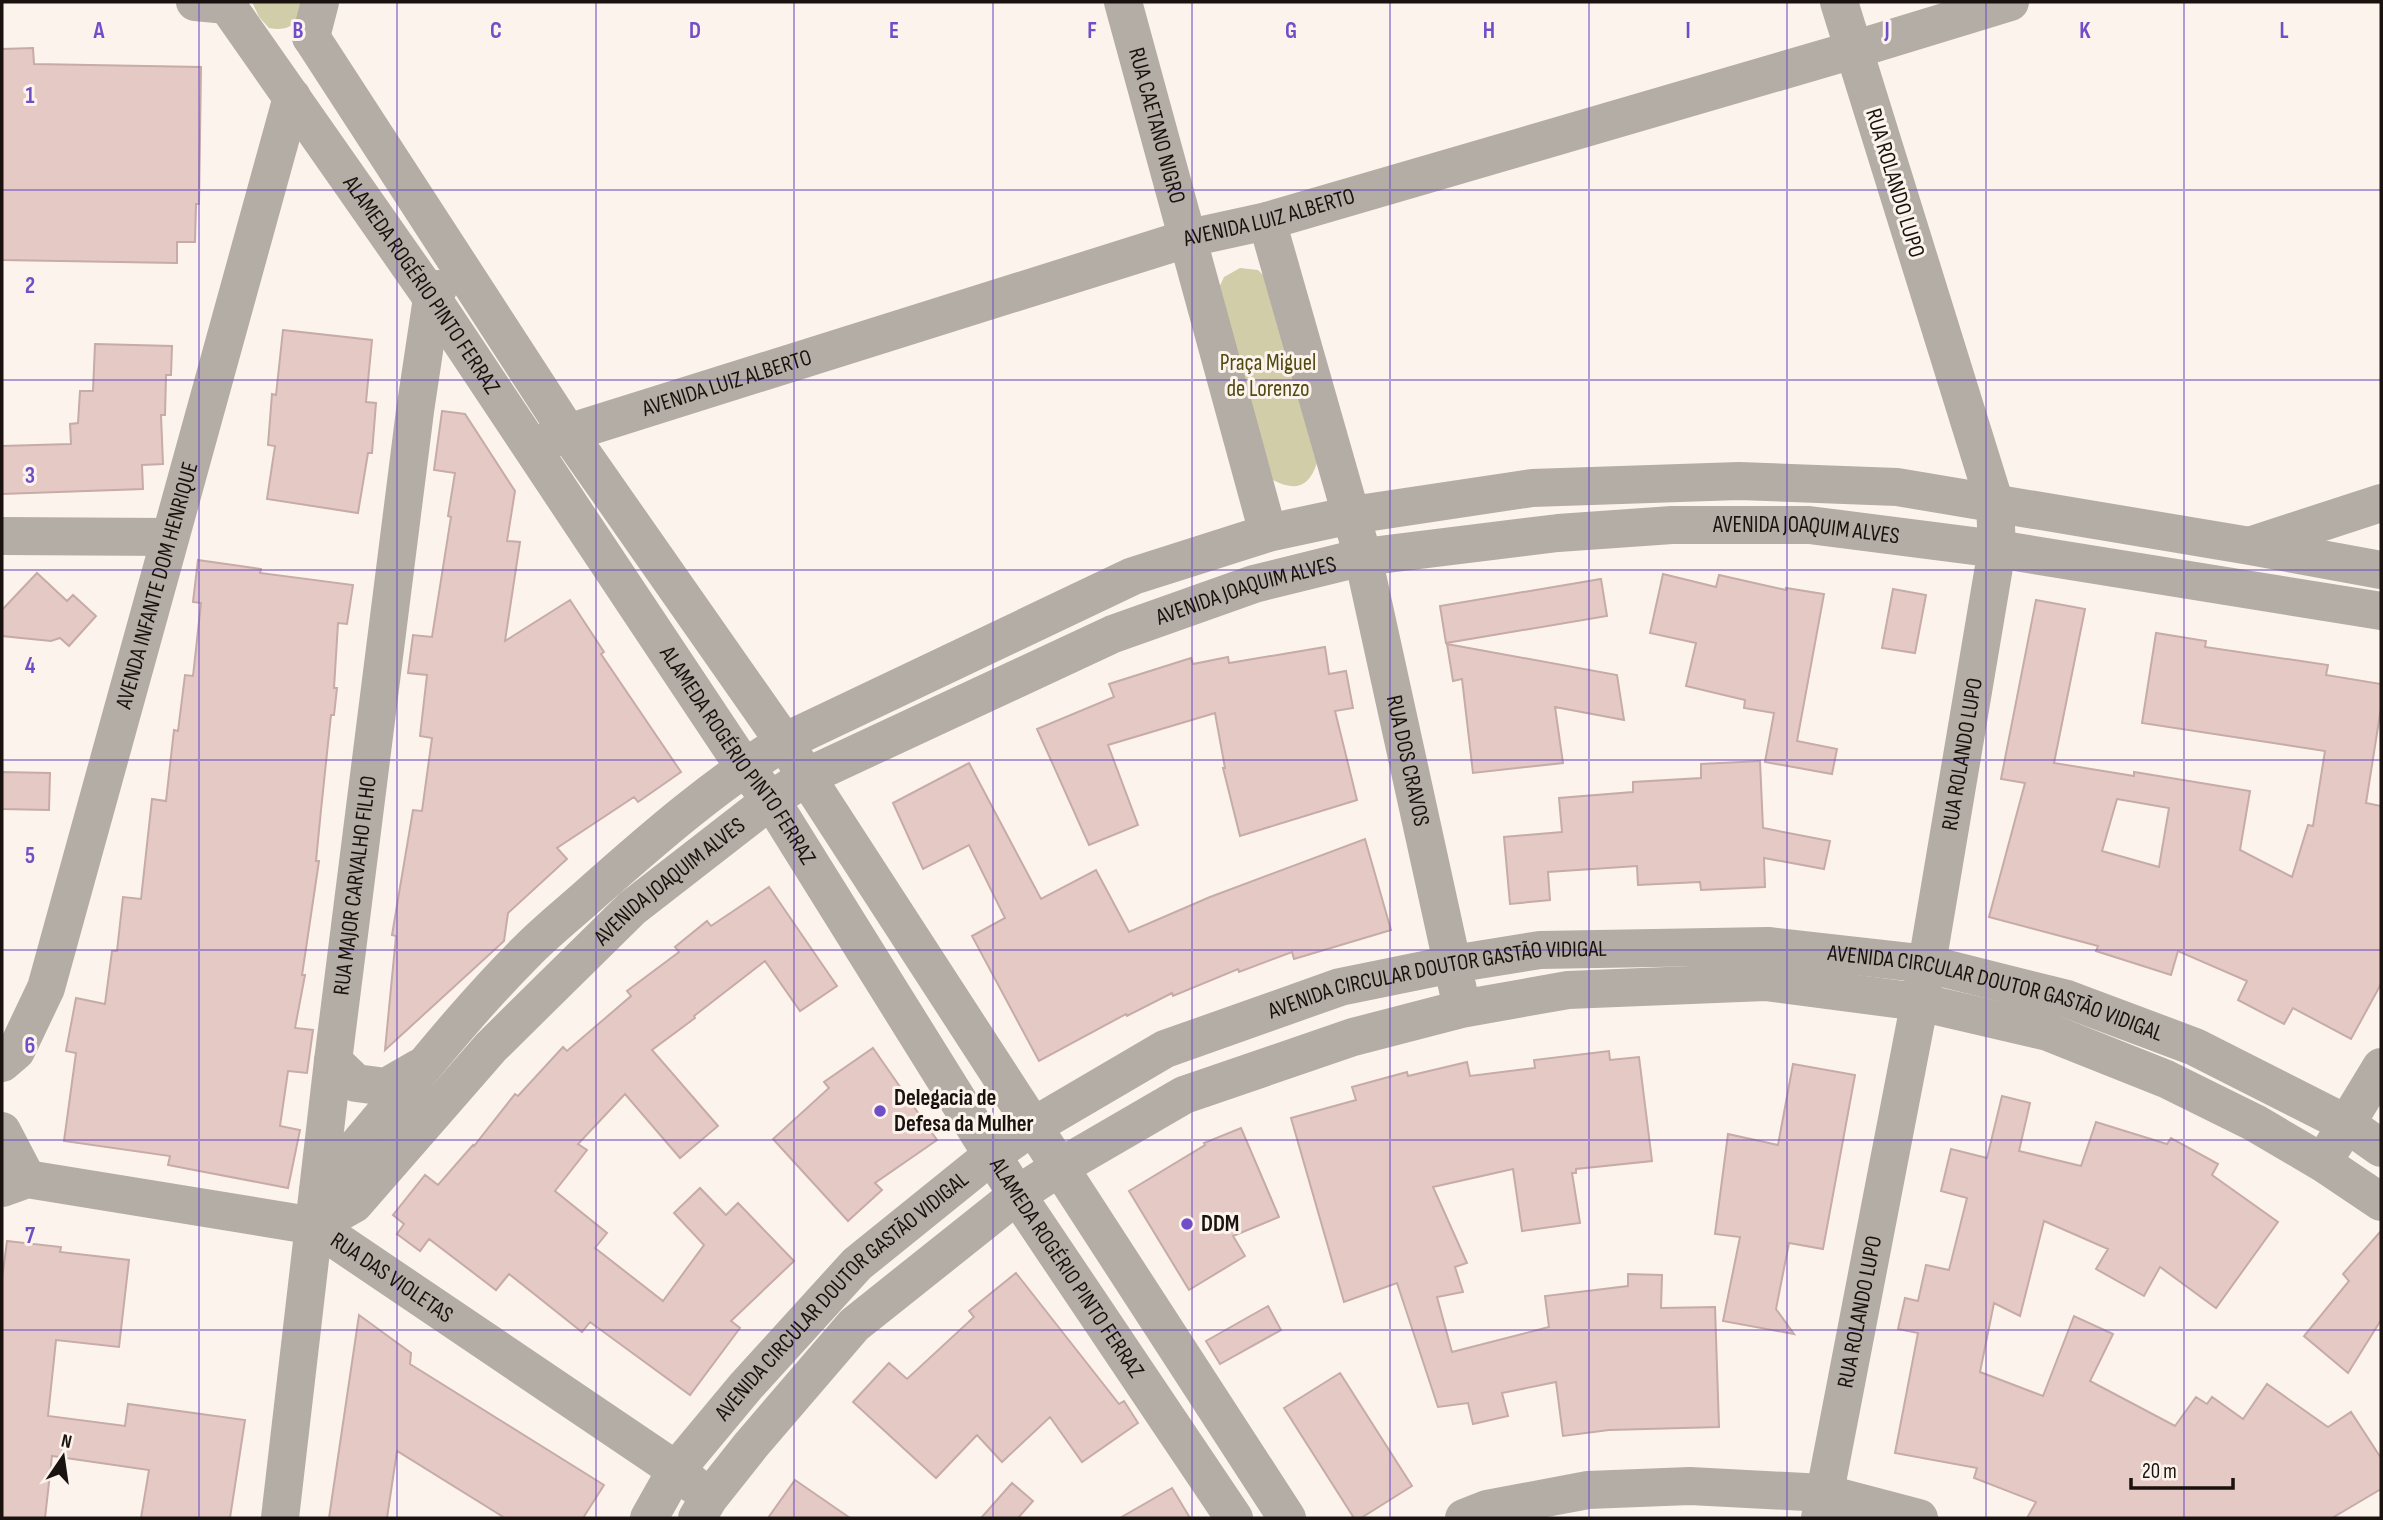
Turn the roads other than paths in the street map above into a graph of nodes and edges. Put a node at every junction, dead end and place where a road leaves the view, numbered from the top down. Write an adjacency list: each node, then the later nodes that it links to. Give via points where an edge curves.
1 (1123, 2): 10 (street, RUA CAETANO NIGRO)
2 (1839, 2): 6 (street, RUA ROLANDO LUPO)
3 (2010, 2): 6 (street, AVENIDA LUIZ ALBERTO)
4 (216, 3): 7 (street, ALAMEDA ROGÉRIO PINTO FERRAZ)
5 (315, 19): 7 (street, via 289,51); 11 (street, ALAMEDA ROGÉRIO PINTO FERRAZ)
6 (1853, 50): 9 (street, AVENIDA LUIZ ALBERTO); 16 (street, RUA ROLANDO LUPO)
7 (263, 54): 8 (street, ALAMEDA ROGÉRIO PINTO FERRAZ)
8 (292, 97): 12 (street, ALAMEDA ROGÉRIO PINTO FERRAZ); 20 (street, AVENDA INFANTE DOM HENRIQUE)
9 (1267, 221): 10 (street, AVENIDA LUIZ ALBERTO); 17 (street)
10 (1189, 238): 13 (street, AVENIDA LUIZ ALBERTO); 18 (street, RUA CAETANO NIGRO)
11 (458, 261): 12 (street, RUA MAJOR CARVALHO FILHO); 13 (street, ALAMEDA ROGÉRIO PINTO FERRAZ)
12 (432, 298): 14 (street, ALAMEDA ROGÉRIO PINTO FERRAZ); 34 (street, RUA MAJOR CARVALHO FILHO)
13 (568, 433): 14 (street, AVENIDA LUIZ ALBERTO); 26 (street, ALAMEDA ROGÉRIO PINTO FERRAZ)
14 (532, 447): 27 (street, ALAMEDA ROGÉRIO PINTO FERRAZ)
15 (2381, 503): 21 (street)
16 (1995, 504): 17 (street, AVENIDA JOAQUIM ALVES, via 1897,487 1739,481 1532,488); 21 (street, AVENIDA JOAQUIM ALVES); 22 (street, RUA ROLANDO LUPO)
17 (1352, 515): 18 (street, AVENIDA JOAQUIM ALVES); 23 (street, RUA DOS CRAVOS)
18 (1268, 533): 26 (street, AVENIDA JOAQUIM ALVES, via 1133,576)
19 (2, 536): 20 (street)
20 (170, 537): 35 (street, AVENDA INFANTE DOM HENRIQUE, via 46,988 16,1051)
21 (2250, 546): 24 (street, AVENIDA JOAQUIM ALVES)
22 (1997, 549): 23 (street, AVENIDA JOAQUIM ALVES, via 1809,526 1672,525 1558,533); 25 (street, AVENIDA JOAQUIM ALVES); 31 (street, RUA ROLANDO LUPO)
23 (1363, 557): 28 (street, AVENIDA JOAQUIM ALVES, via 1254,584 1113,634); 30 (street, RUA DOS CRAVOS)
24 (2381, 570)
25 (2381, 611)
26 (784, 742): 27 (street, AVENIDA JOAQUIM ALVES); 28 (street, ALAMEDA ROGÉRIO PINTO FERRAZ)
27 (744, 767): 29 (street, ALAMEDA ROGÉRIO PINTO FERRAZ); 36 (street, AVENIDA JOAQUIM ALVES, via 632,857 524,953)
28 (806, 777): 29 (street, AVENIDA JOAQUIM ALVES); 39 (street, ALAMEDA ROGÉRIO PINTO FERRAZ)
29 (771, 800): 42 (street, ALAMEDA ROGÉRIO PINTO FERRAZ); 48 (street, AVENIDA JOAQUIM ALVES, via 632,908 491,1047 354,1204)
30 (1453, 964): 31 (street, AVENIDA CIRCULAR DOUTOR GASTÃO VIDIGAL, via 1540,950 1768,946); 33 (street, RUA DOS CRAVOS); 39 (street, AVENIDA CIRCULAR DOUTOR GASTÃO VIDIGAL, via 1340,987 1165,1049)
31 (1927, 964): 32 (street, RUA ROLANDO LUPO); 38 (street, AVENIDA CIRCULAR DOUTOR GASTÃO VIDIGAL, via 2067,999 2195,1047)
32 (1919, 1002): 33 (street, AVENIDA CIRCULAR DOUTOR GASTÃO VIDIGAL, via 1765,982 1568,990); 43 (street, AVENIDA CIRCULAR DOUTOR GASTÃO VIDIGAL, via 2071,1041 2166,1079); 50 (street, RUA ROLANDO LUPO)
33 (1461, 1009): 44 (street, AVENIDA CIRCULAR DOUTOR GASTÃO VIDIGAL, via 1353,1037 1184,1095)
34 (333, 1061): 36 (street, AVENIDA JOAQUIM ALVES, via 356,1083 386,1087); 48 (street, RUA MAJOR CARVALHO FILHO)
35 (2, 1063)
36 (424, 1065): 48 (street, AVENIDA JOAQUIM ALVES, via 347,1159)
37 (2381, 1067): 38 (street)
38 (2347, 1125): 41 (street, AVENIDA CIRCULAR DOUTOR GASTÃO VIDIGAL); 43 (street)
39 (1032, 1127): 42 (street, AVENIDA CIRCULAR DOUTOR GASTÃO VIDIGAL); 44 (street, ALAMEDA ROGÉRIO PINTO FERRAZ)
40 (2, 1131): 45 (street, RUA DAS VIOLETAS)
41 (2381, 1148)
42 (992, 1155): 46 (street, ALAMEDA ROGÉRIO PINTO FERRAZ); 49 (street, AVENIDA CIRCULAR DOUTOR GASTÃO VIDIGAL, via 858,1264)
43 (2323, 1163): 47 (street, AVENIDA CIRCULAR DOUTOR GASTÃO VIDIGAL)
44 (1060, 1167): 46 (street, AVENIDA CIRCULAR DOUTOR GASTÃO VIDIGAL); 55 (street, ALAMEDA ROGÉRIO PINTO FERRAZ)
45 (14, 1184): 48 (street, RUA DAS VIOLETAS)
46 (1017, 1195): 51 (street, AVENIDA CIRCULAR DOUTOR GASTÃO VIDIGAL, via 854,1325); 54 (street, ALAMEDA ROGÉRIO PINTO FERRAZ)
47 (2381, 1202)
48 (316, 1209): 49 (street, RUA DAS VIOLETAS); 52 (street, RUA MAJOR CARVALHO FILHO)
49 (676, 1470): 51 (street, RUA DAS VIOLETAS); 53 (street, AVENIDA CIRCULAR DOUTOR GASTÃO VIDIGAL)
50 (1822, 1506): 56 (street, via 1690,1486 1588,1490 1487,1509); 57 (street)
51 (703, 1508)
52 (279, 1518)
53 (649, 1518)
54 (1234, 1518)
55 (1287, 1518)
56 (1464, 1518)
57 (1919, 1518)

